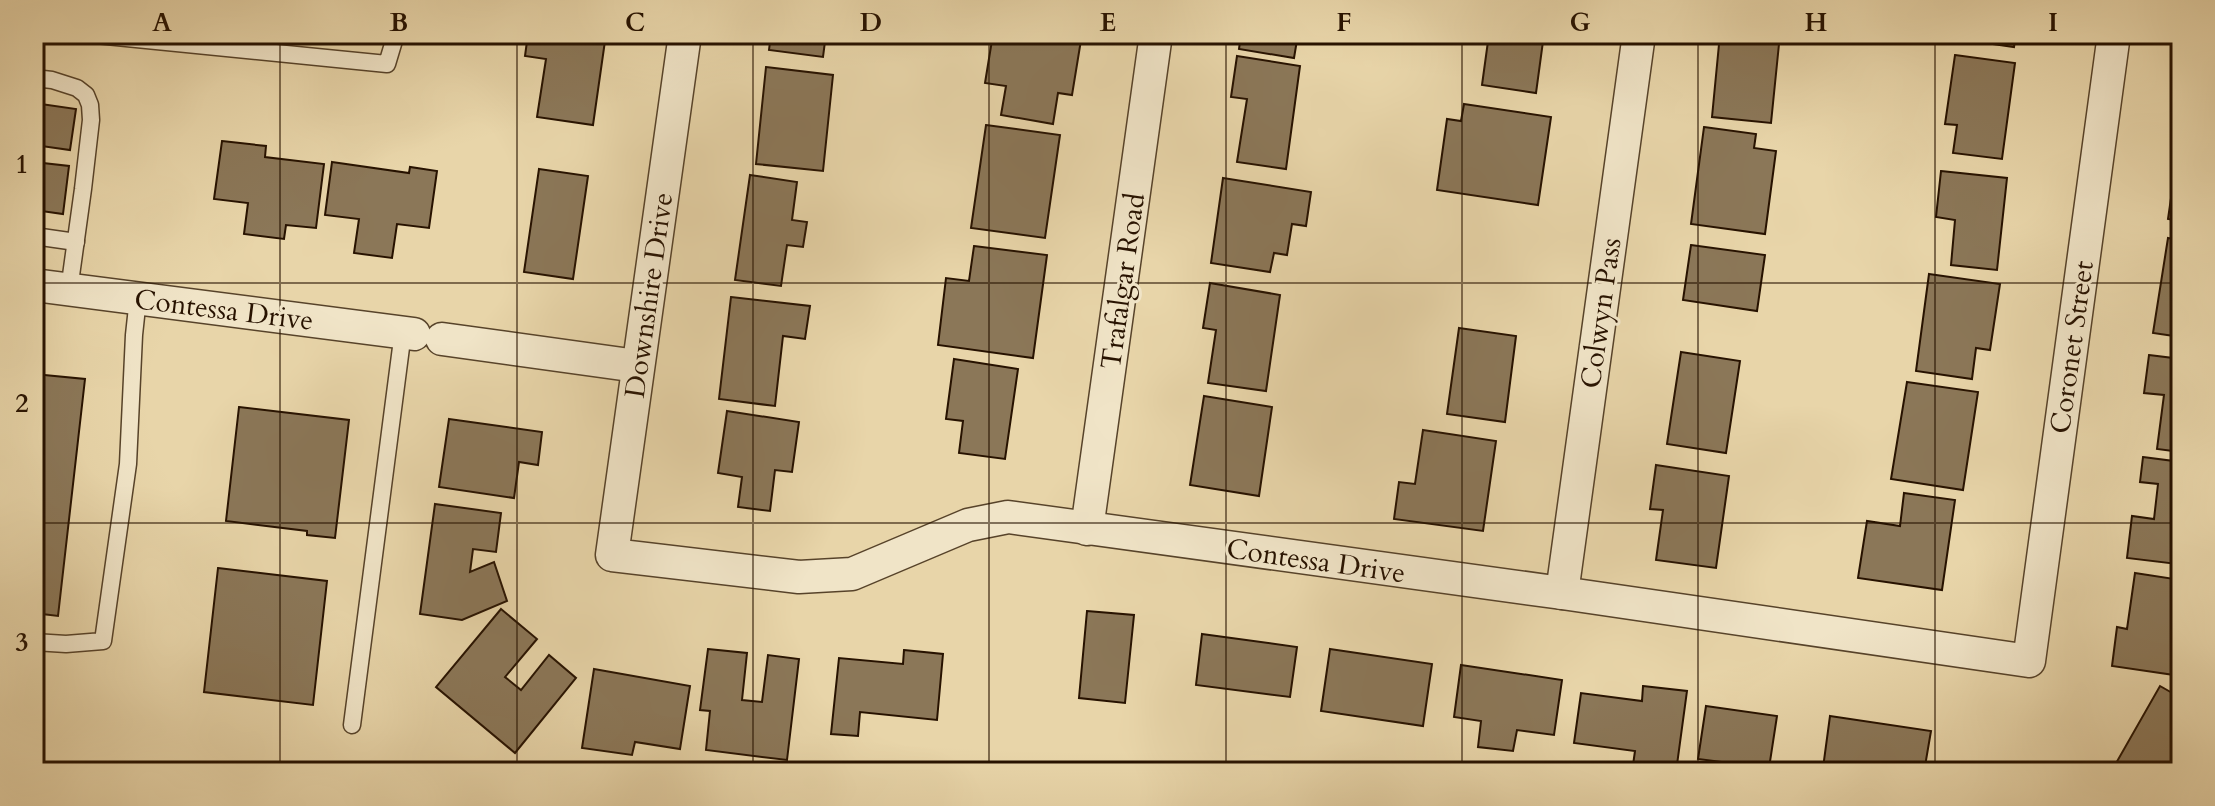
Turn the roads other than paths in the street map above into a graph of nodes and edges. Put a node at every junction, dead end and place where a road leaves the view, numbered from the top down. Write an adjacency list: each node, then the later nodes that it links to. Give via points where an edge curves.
1 (86, 34): 2 (lane, via 387,64)
2 (396, 34)
3 (685, 34): 14 (street, Downshire Drive)
4 (1156, 34): 15 (street, Trafalgar Road)
5 (1639, 34): 17 (street, Colwyn Pass)
6 (2114, 34): 19 (street, Coronet Street)
7 (34, 78): 9 (lane, via 77,88 90,105)
8 (34, 236): 9 (lane)
9 (76, 242): 11 (lane)
10 (34, 285): 11 (street, Contessa Drive)
11 (69, 290): 12 (street, Contessa Drive)
12 (138, 298): 13 (street, Contessa Drive); 18 (lane, via 128,464 103,641)
13 (420, 335): 14 (street, Contessa Drive); 20 (lane)
14 (637, 366): 16 (street, Downshire Drive)
15 (1087, 529): 16 (street, Contessa Drive, via 1008,517 968,525 839,575 799,577); 17 (street, Contessa Drive)
16 (612, 555)
17 (1562, 593): 19 (street, Contessa Drive)
18 (34, 642)
19 (2029, 661)
20 (352, 725)

